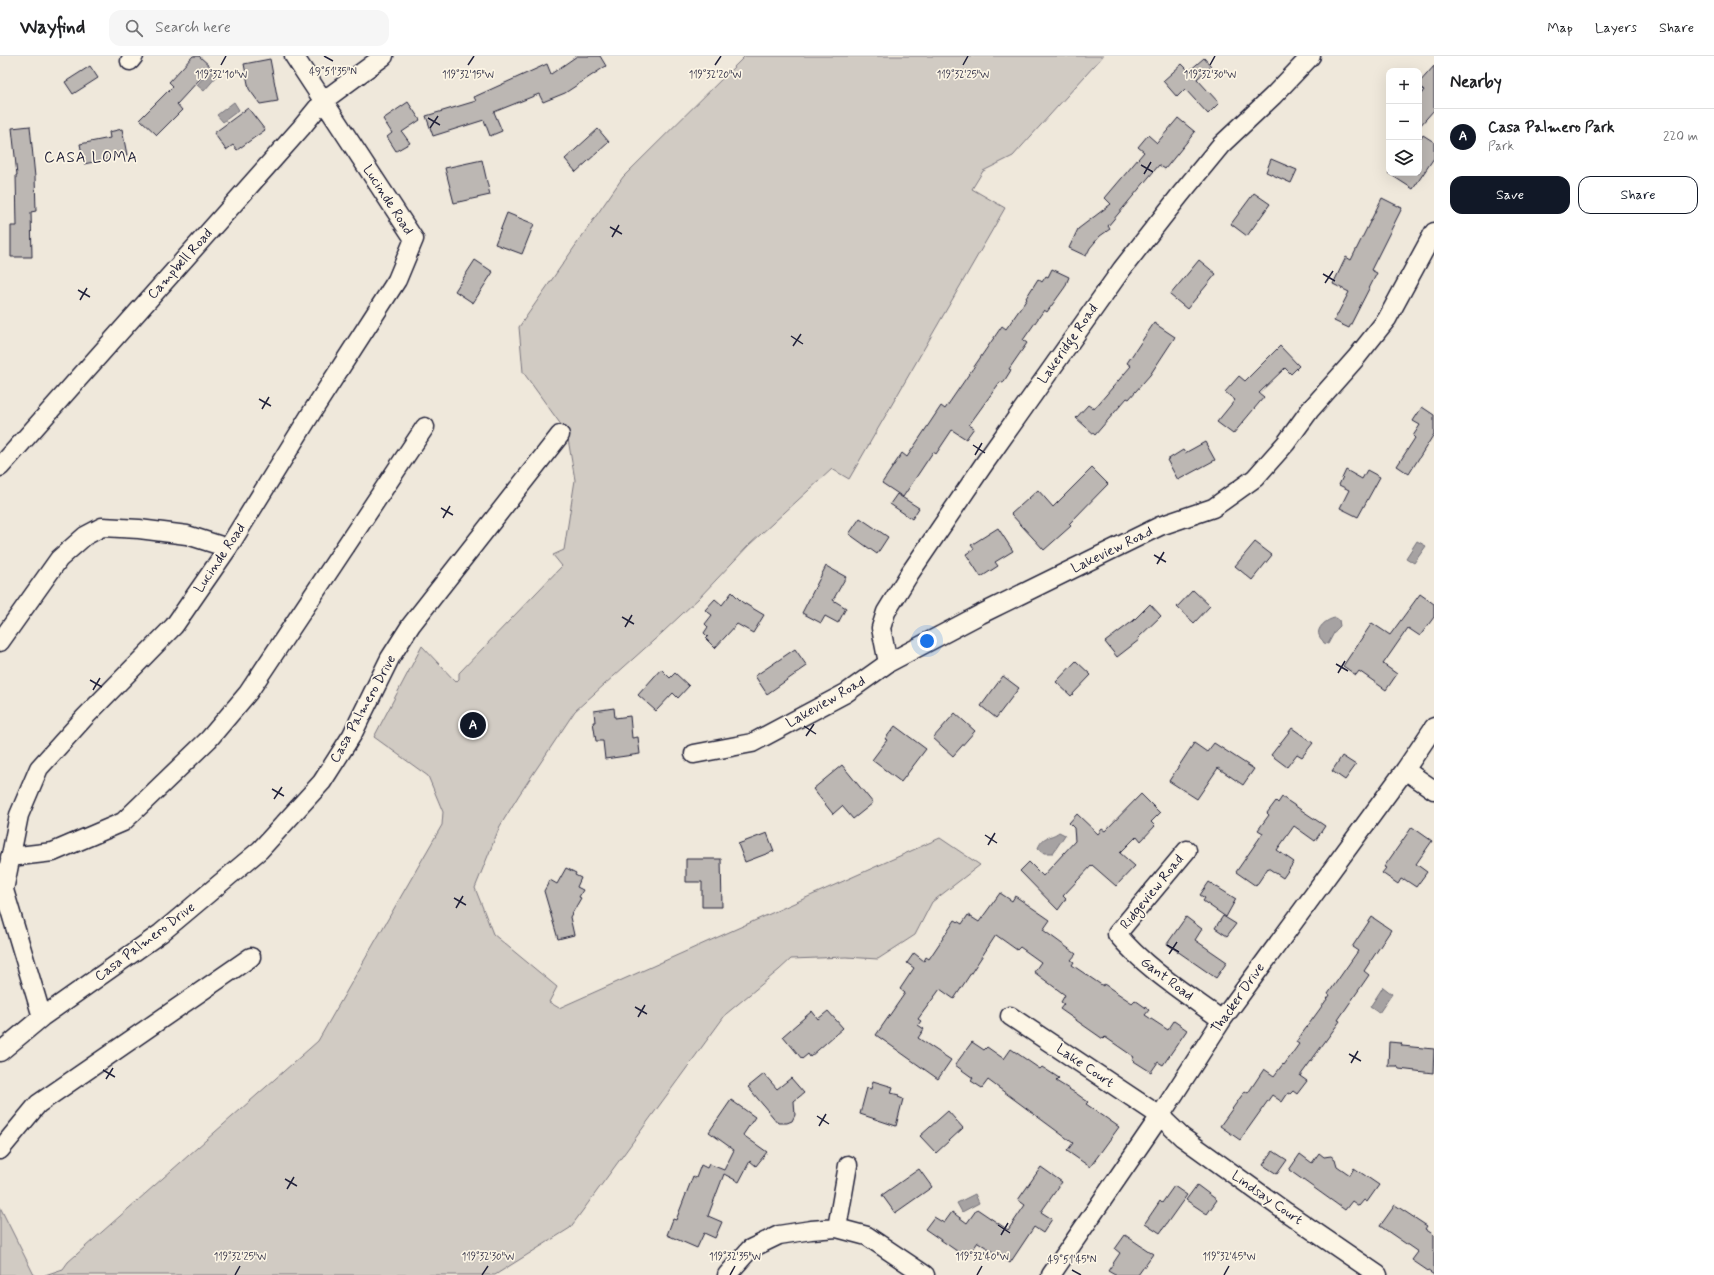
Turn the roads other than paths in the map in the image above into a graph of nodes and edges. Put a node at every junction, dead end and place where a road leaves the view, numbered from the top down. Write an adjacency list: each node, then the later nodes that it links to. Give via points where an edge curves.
1 (294, 56): 4 (street)
2 (384, 56): 4 (street, Campbell Road)
3 (1311, 56): 11 (street, Lakeridge Road, via 1221,145 1180,195 1118,274 992,451 886,612 881,628)
4 (323, 101): 8 (street, Campbell Road); 9 (street, Lucinde Road, via 414,239 397,280)
5 (1434, 232): 11 (street, Lakeview Road, via 1387,319 1255,478 1213,508 1160,526)
6 (425, 427): 17 (street, via 248,693 209,739 123,822 53,852)
7 (560, 435): 21 (street, Casa Palmero Drive, via 411,625 390,658 352,736 322,782 260,850 216,888 161,933)
8 (0, 467)
9 (228, 548): 10 (street, via 187,535 102,527 85,536 59,559); 17 (street, Lucinde Road, via 174,626 39,768 19,815)
10 (0, 642)
11 (888, 663): 13 (street, Lakeview Road, via 846,693 752,743)
12 (1434, 727): 14 (street, Thacker Drive)
13 (694, 754)
14 (1405, 770): 15 (street); 22 (street, Thacker Drive)
15 (1434, 790)
16 (1187, 850): 18 (street, Ridgeview Road)
17 (10, 857): 21 (street, Lucinde Road, via 4,890)
18 (1117, 934): 22 (street, Gant Road, via 1132,952)
19 (251, 957): 25 (street, via 38,1104)
20 (1010, 1016): 24 (street, Lake Court)
21 (42, 1017): 23 (street, Casa Palmero Drive)
22 (1222, 1020): 24 (street, Thacker Drive)
23 (0, 1052)
24 (1160, 1116): 30 (street, Thacker Drive); 31 (street, Lindsay Court, via 1182,1137 1224,1168)
25 (0, 1150)
26 (848, 1165): 27 (street)
27 (837, 1228): 28 (street, via 779,1235 750,1248); 29 (street, via 867,1236)
28 (727, 1275)
29 (926, 1275)
30 (1051, 1275)
31 (1378, 1275)

